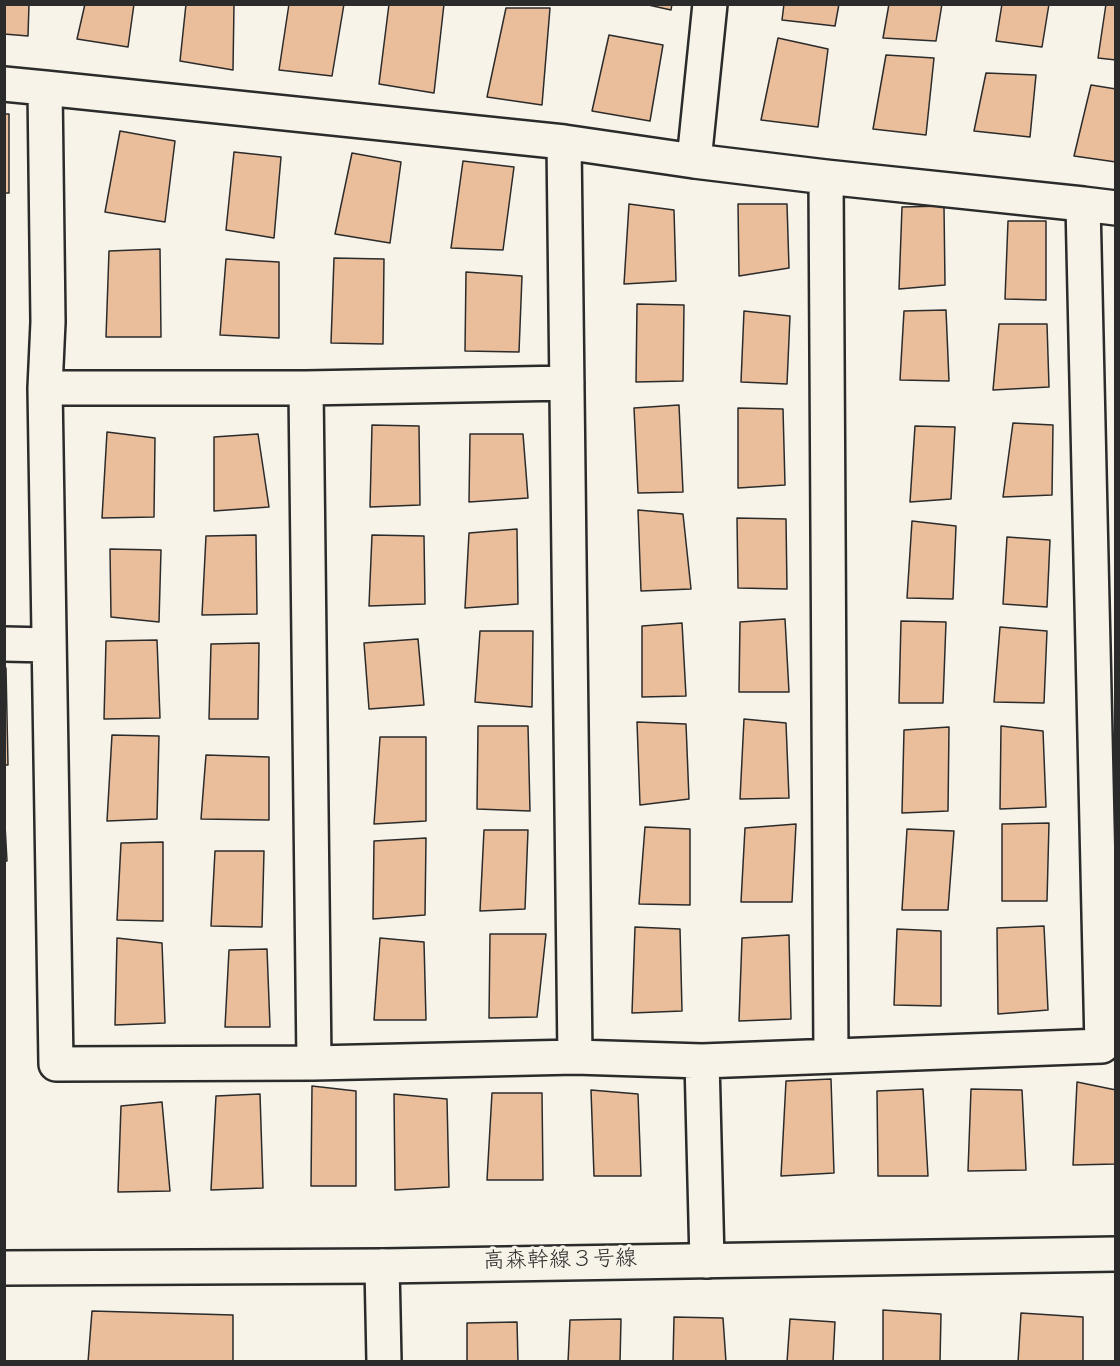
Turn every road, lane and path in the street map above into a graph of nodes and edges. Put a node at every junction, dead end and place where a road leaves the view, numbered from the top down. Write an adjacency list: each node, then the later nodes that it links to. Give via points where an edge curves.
1 (710, 4): 5 (street)
2 (4, 84): 3 (street)
3 (45, 88): 4 (street); 11 (street)
4 (564, 142): 5 (street); 9 (street)
5 (694, 161): 6 (street)
6 (826, 177): 7 (street); 15 (street)
7 (1083, 204): 8 (street); 14 (street)
8 (1116, 208)
9 (567, 383): 10 (street); 16 (street)
10 (306, 387): 11 (street); 18 (street)
11 (45, 388): 13 (street)
12 (4, 644): 13 (street)
13 (49, 645): 18 (street, via 56,1064)
14 (1109, 1047): 15 (street)
15 (831, 1056): 17 (street)
16 (575, 1057): 17 (street); 18 (street)
17 (702, 1061): 20 (street)
18 (314, 1063)
19 (1116, 1254): 20 (street, 高森幹線３号線)
20 (707, 1261): 21 (street, 高森幹線３号線)
21 (382, 1266): 22 (street, 高森幹線３号線); 23 (street)
22 (4, 1268)
23 (384, 1362)

